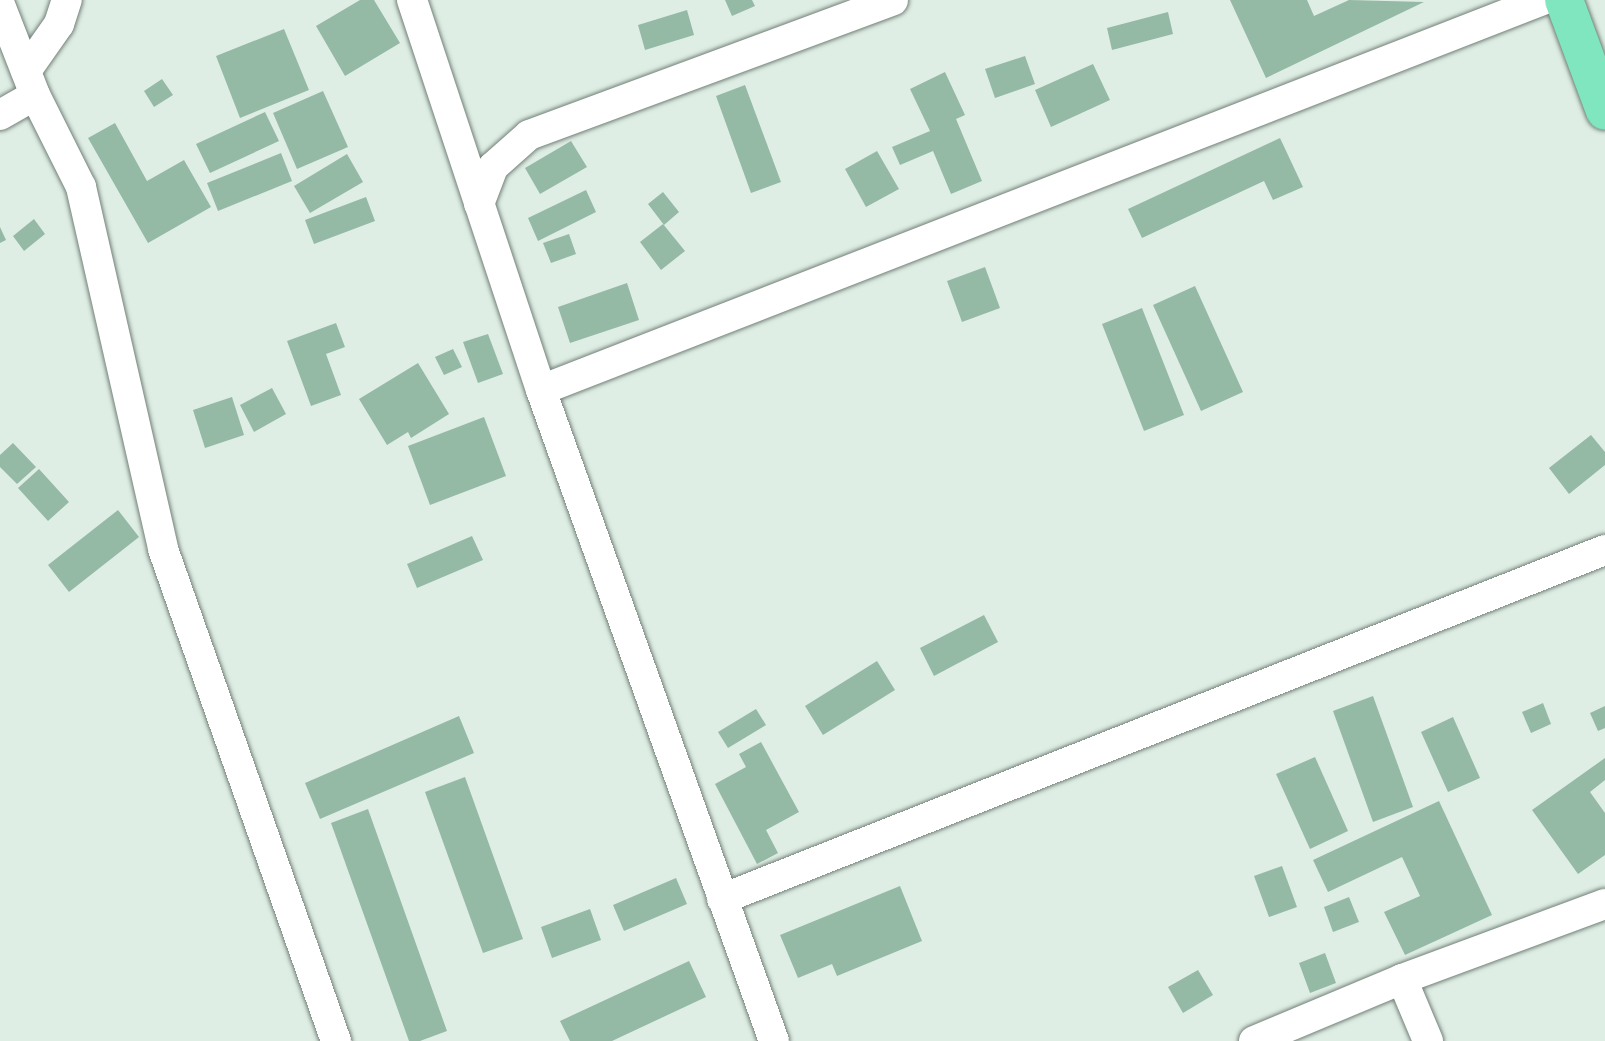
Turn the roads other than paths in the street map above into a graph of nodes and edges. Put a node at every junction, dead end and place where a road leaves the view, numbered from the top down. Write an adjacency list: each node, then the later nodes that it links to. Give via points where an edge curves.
1 (67, 0): 7 (street)
2 (412, 0): 10 (street)
3 (893, 0): 10 (street, via 529,135 493,167)
4 (1543, 0): 11 (street)
5 (1564, 0): 8 (main road)
6 (0, 5): 7 (street)
7 (30, 83): 9 (street); 16 (street, via 81,187 163,549)
8 (1605, 111)
9 (0, 115)
10 (480, 204): 11 (street)
11 (541, 390): 13 (street)
12 (1605, 550): 13 (street)
13 (722, 899): 17 (street)
14 (1605, 904): 15 (street)
15 (1402, 979): 18 (street); 19 (street)
16 (336, 1041)
17 (774, 1041)
18 (1254, 1041)
19 (1428, 1041)

